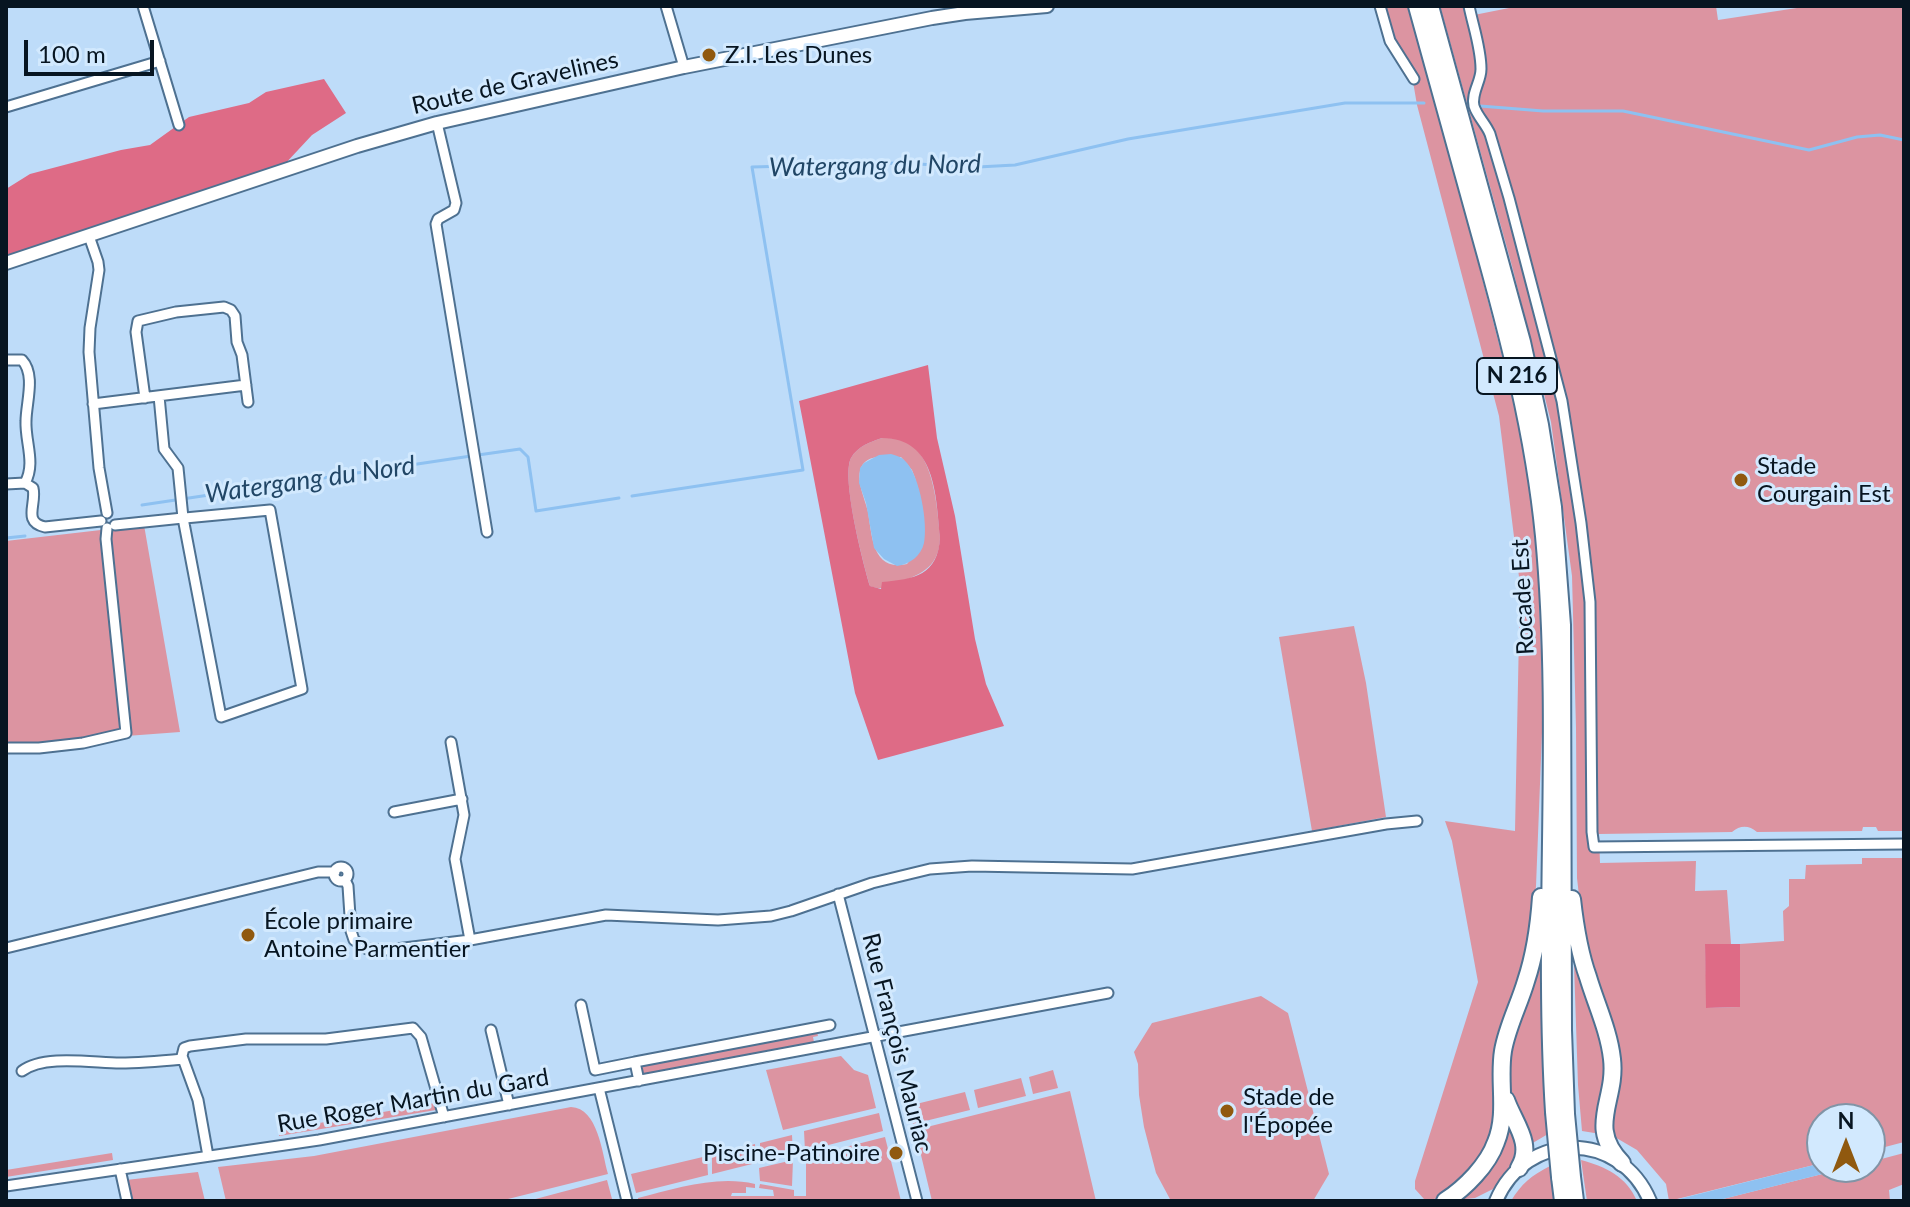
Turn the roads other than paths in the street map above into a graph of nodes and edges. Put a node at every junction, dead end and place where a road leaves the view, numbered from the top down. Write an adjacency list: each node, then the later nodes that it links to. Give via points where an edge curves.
1 (143, 6): 9 (street)
2 (666, 6): 10 (street)
3 (1039, 6): 4 (main road, Route de Gravelines); 10 (main road, Route de Gravelines, via 939,17)
4 (1047, 6)
5 (1380, 6): 11 (street, via 1390,41)
6 (1417, 6): 30 (highway, Rocade Est / N 216, via 1504,322 1530,439 1548,586)
7 (1430, 6): 34 (highway, Rocade Est / N 216, via 1518,326 1546,459 1561,609)
8 (1469, 6): 35 (street, via 1481,70 1474,104 1490,134 1536,298 1562,401 1581,523 1590,602 1594,847)
9 (160, 61): 12 (street); 14 (street)
10 (684, 67): 13 (main road, Route de Gravelines)
11 (1414, 79)
12 (6, 107)
13 (437, 123): 15 (main road, Route de Gravelines); 27 (street, via 456,203 436,224)
14 (179, 125)
15 (89, 236): 16 (main road, Route de Gravelines); 22 (street, via 99,266 89,345)
16 (6, 263)
17 (6, 360): 23 (street, via 22,360 27,367 30,467)
18 (246, 385): 19 (street); 20 (street, via 233,311 221,307 176,312 136,325); 21 (street)
19 (159, 396): 20 (street); 25 (street, via 165,452 178,468)
20 (145, 398): 22 (street)
21 (248, 402)
22 (93, 404): 26 (street)
23 (25, 483): 24 (street); 26 (street, via 33,488 32,515 38,525)
24 (6, 484)
25 (183, 518): 25 (street, via 221,717 302,689 270,510); 26 (street)
26 (108, 522): 29 (street, via 126,733 83,743)
27 (487, 532)
28 (451, 742): 31 (street)
29 (6, 748)
30 (1551, 756): 48 (highway, via 1540,916 1528,974 1505,1041); 51 (highway, Rocade Est / N 216, via 1551,1001)
31 (462, 799): 32 (street); 37 (street, via 464,820 455,859)
32 (394, 812)
33 (1417, 821): 36 (street, via 1125,869 936,868)
34 (1563, 843): 51 (highway, Rocade Est / N 216); 54 (highway, via 1581,956 1612,1058 1605,1137)
35 (1904, 844)
36 (838, 894): 37 (street, via 771,916 718,920 606,915); 42 (street, Rue François Mauriac)
37 (470, 940): 38 (street, via 388,950 363,947 351,934 345,880 336,879 335,872 318,872)
38 (6, 948)
39 (1108, 993): 42 (street, Rue Roger Martin du Gard)
40 (581, 1005): 45 (street, via 595,1070)
41 (491, 1030): 50 (street)
42 (874, 1037): 43 (street, Rue Roger Martin du Gard); 62 (street, Rue François Mauriac)
43 (825, 1046): 45 (street, via 826,1026); 47 (street, Rue Roger Martin du Gard)
44 (183, 1059): 46 (street, via 64,1061); 52 (street, via 184,1048 202,1044 326,1039 413,1028 421,1037); 53 (street, via 198,1100)
45 (635, 1062): 47 (street)
46 (22, 1071)
47 (639, 1081): 49 (street, Rue Roger Martin du Gard)
48 (1502, 1082): 55 (highway, via 1523,1139); 63 (highway, via 1495,1145 1479,1169)
49 (599, 1088): 50 (street, Rue Roger Martin du Gard); 61 (street)
50 (509, 1105): 52 (street, Rue Roger Martin du Gard)
51 (1560, 1113): 57 (highway, Rocade Est / N 216, bridge)
52 (444, 1117): 53 (street, Rue Roger Martin du Gard)
53 (208, 1156): 56 (street, Rue Roger Martin du Gard)
54 (1622, 1163): 55 (main road, via 1601,1152 1570,1148 1539,1155); 67 (main road)
55 (1519, 1168): 59 (main road)
56 (120, 1169): 58 (street, Rue Roger Martin du Gard); 60 (street)
57 (1566, 1177): 65 (highway, Rocade Est / N 216); 66 (highway, Rocade Est / N 216)
58 (6, 1186)
59 (1498, 1197): 64 (main road)
60 (127, 1201)
61 (627, 1201)
62 (917, 1201)
63 (1445, 1201)
64 (1487, 1201)
65 (1563, 1201)
66 (1575, 1201)
67 (1650, 1201)

